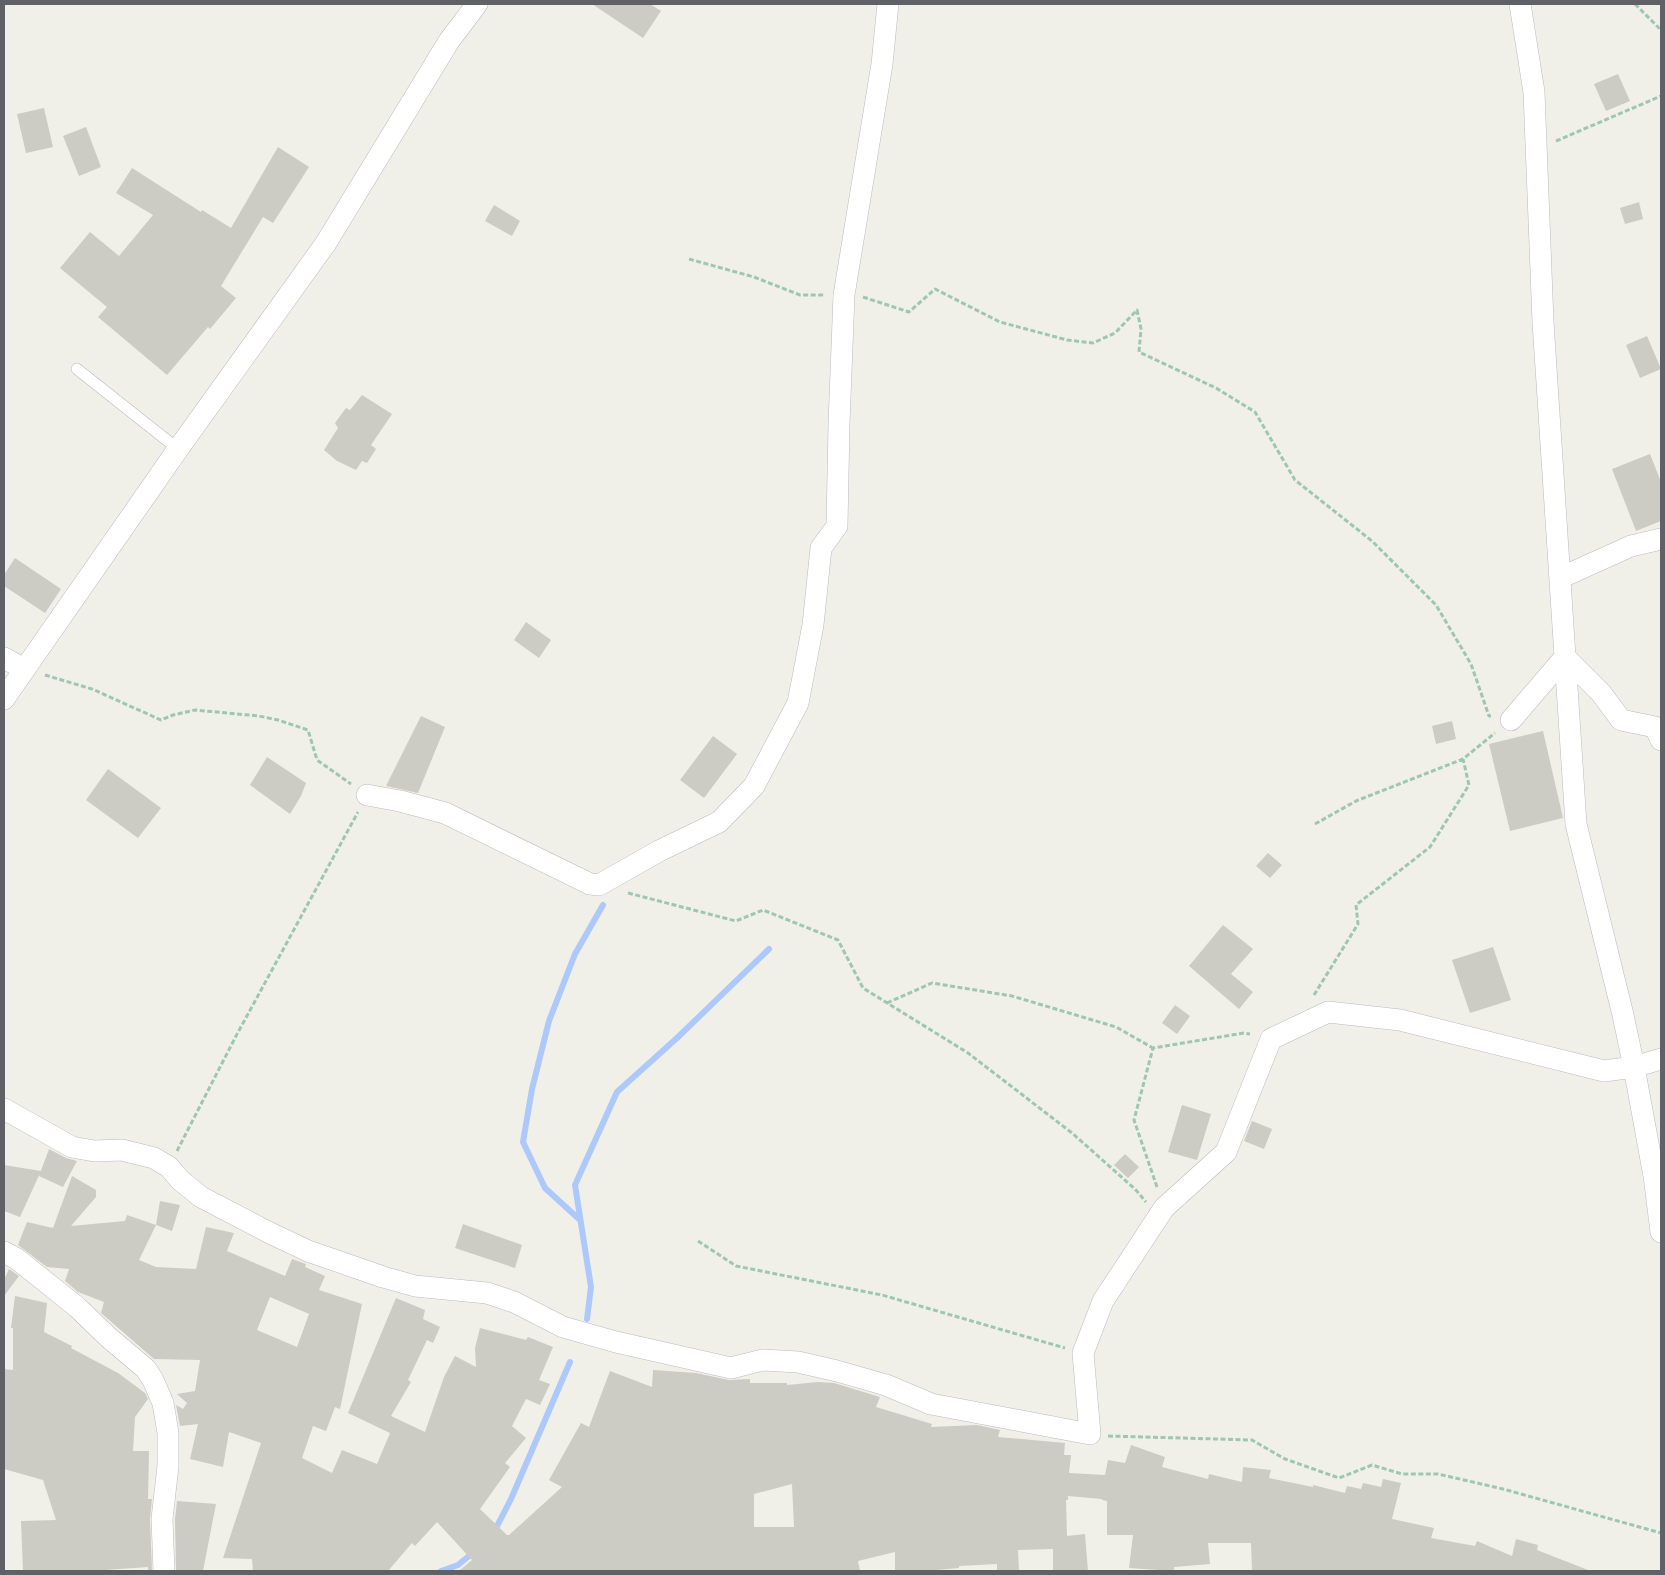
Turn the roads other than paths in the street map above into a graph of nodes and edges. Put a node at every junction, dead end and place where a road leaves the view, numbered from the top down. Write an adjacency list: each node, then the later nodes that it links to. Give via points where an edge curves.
1 (476, 4): 5 (street, via 449,41 326,243)
2 (888, 4): 14 (street, via 882,64 844,295 837,526 821,548 813,625 798,702 754,786 719,822 599,885 590,884 445,813)
3 (1520, 4): 7 (street, via 1534,92 1543,322)
4 (77, 369): 5 (lane)
5 (178, 449): 10 (street)
6 (1661, 538): 7 (street, via 1631,546)
7 (1560, 578): 8 (street)
8 (1565, 657): 12 (street); 13 (street, via 1601,693 1621,720 1655,727); 16 (street, via 1576,824)
9 (4, 658): 10 (street)
10 (24, 669): 11 (street)
11 (4, 699)
12 (1511, 720)
13 (1661, 740)
14 (367, 796)
15 (1661, 1059): 16 (street)
16 (1634, 1067): 17 (street, via 1604,1071 1400,1020 1328,1012 1271,1039 1226,1152 1161,1213 1103,1301 1084,1353 1090,1434 931,1404 886,1385 798,1362 763,1360 732,1368 563,1327 514,1302 487,1293 407,1284 308,1251 270,1233 201,1197 169,1167 154,1158 122,1150 94,1151 72,1147); 18 (street)
17 (4, 1109)
18 (1656, 1159): 19 (street)
19 (1661, 1232)
20 (4, 1252): 21 (street, via 77,1308 146,1369 153,1380 163,1403 168,1433 162,1519)
21 (164, 1571)

